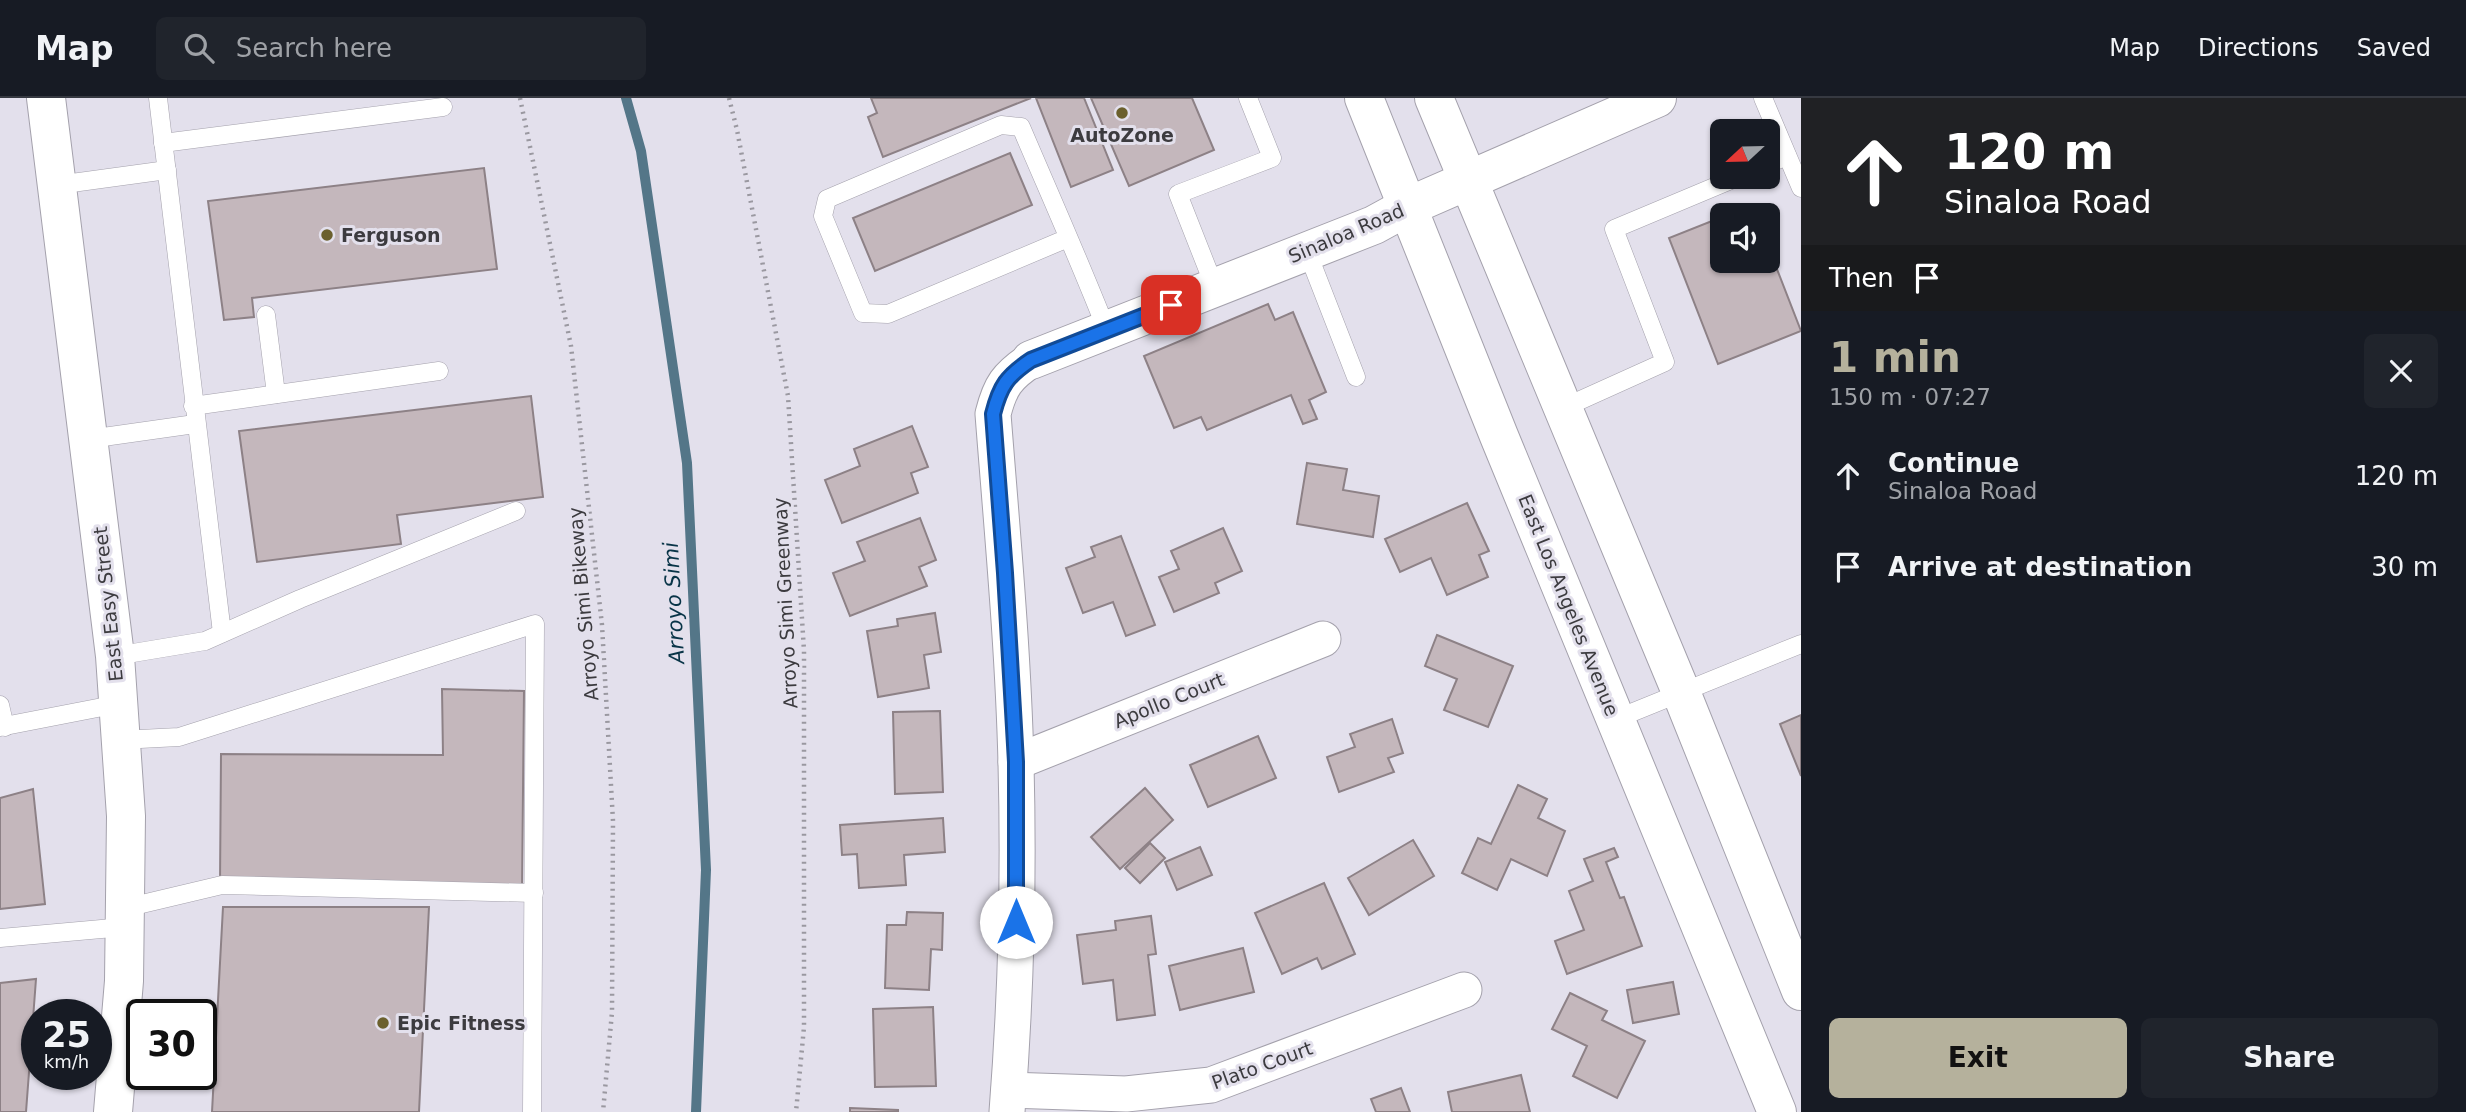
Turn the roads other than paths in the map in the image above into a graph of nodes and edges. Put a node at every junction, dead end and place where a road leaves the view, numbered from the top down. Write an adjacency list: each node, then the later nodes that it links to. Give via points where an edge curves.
1 (46, 98): 15 (main road, East Easy Street)
2 (158, 98): 9 (lane)
3 (1248, 98): 20 (lane, via 1272,158 1178,194)
4 (1364, 98): 17 (main road, East Los Angeles Avenue)
5 (1434, 98): 14 (main road)
6 (1657, 98): 14 (main road, Sinaloa Road)
7 (1763, 98): 10 (lane)
8 (443, 107): 9 (lane)
9 (163, 143): 12 (lane)
10 (1787, 156): 11 (lane); 13 (lane)
11 (1780, 159)
12 (167, 170): 15 (lane); 27 (lane)
13 (1799, 178)
14 (1466, 181): 17 (main road, Sinaloa Road); 28 (main road)
15 (57, 185): 30 (main road, East Easy Street)
16 (1710, 189): 28 (lane, via 1614,229 1665,362)
17 (1407, 207): 19 (main road, Sinaloa Road); 38 (main road, East Los Angeles Avenue)
18 (1068, 237): 18 (lane, via 1021,127 1001,125 827,199 823,216 863,313 888,314); 22 (lane)
19 (1307, 251): 20 (main road, Sinaloa Road); 25 (lane)
20 (1214, 288): 22 (main road, Sinaloa Road)
21 (266, 315): 26 (lane)
22 (1107, 331): 23 (main road, Sinaloa Road)
23 (1031, 360): 41 (street, via 1012,373 993,414)
24 (439, 371): 26 (lane)
25 (1356, 377)
26 (276, 394): 27 (lane)
27 (193, 406): 29 (lane)
28 (1563, 408): 36 (main road)
29 (195, 424): 30 (lane); 32 (lane)
30 (89, 439): 35 (main road, East Easy Street)
31 (516, 512): 32 (lane)
32 (222, 633): 35 (lane, via 205,641)
33 (1323, 639): 41 (street, Apollo Court)
34 (1801, 644): 36 (lane)
35 (115, 656): 39 (main road, East Easy Street)
36 (1681, 692): 38 (lane); 46 (main road)
37 (0, 705): 40 (lane)
38 (1616, 719): 50 (main road, East Los Angeles Avenue)
39 (119, 722): 40 (lane); 42 (lane, via 179,737 536,624); 43 (main road, East Easy Street, via 126,816)
40 (2, 727)
41 (1016, 762): 47 (street, via 1016,922)
42 (534, 893): 43 (lane, via 222,885); 49 (lane)
43 (124, 918): 44 (lane); 48 (main road, East Easy Street, via 124,981)
44 (0, 938)
45 (1464, 990): 47 (street, Plato Court, via 1212,1085)
46 (1801, 991)
47 (1008, 1101)
48 (113, 1112)
49 (532, 1112)
50 (1777, 1112)

